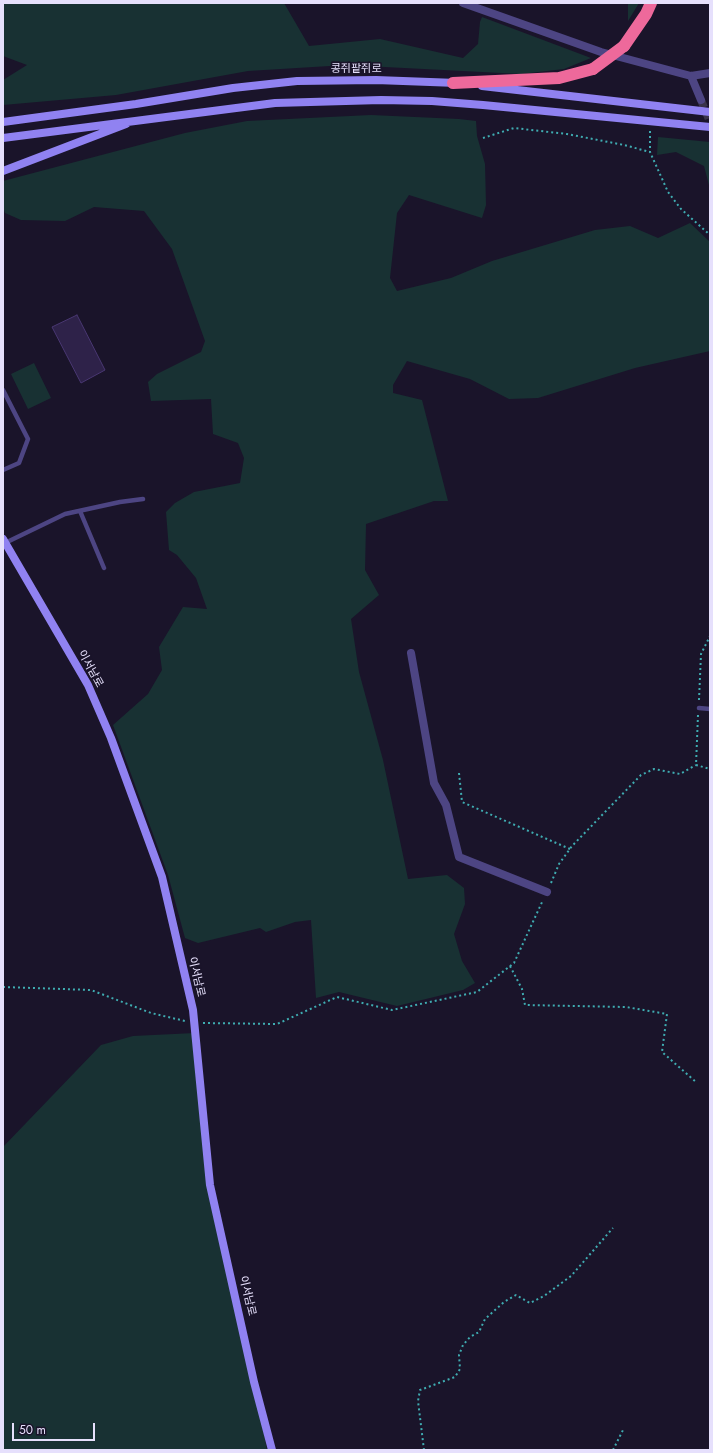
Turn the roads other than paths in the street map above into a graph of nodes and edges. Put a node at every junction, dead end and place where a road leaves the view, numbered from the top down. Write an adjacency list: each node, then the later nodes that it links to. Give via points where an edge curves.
1 (463, 3): 4 (street, via 601,52)
2 (651, 3): 5 (highway, bridge, via 624,46 593,68 559,78)
3 (710, 73): 4 (street)
4 (691, 76): 6 (street)
5 (453, 83): 7 (main road, 콩쥐팥쥐로); 9 (main road, 콩쥐팥쥐로, via 376,80 297,81)
6 (700, 100)
7 (710, 112)
8 (139, 119): 10 (main road, via 275,103 389,100 483,105); 11 (main road); 12 (main road)
9 (3, 122)
10 (710, 127)
11 (3, 138)
12 (3, 171)
13 (3, 390): 14 (lane, via 28,439 19,463)
14 (3, 470)
15 (143, 499): 16 (lane)
16 (80, 511): 17 (lane, via 65,514); 18 (lane)
17 (4, 541): 23 (main road, 이서남로, via 88,685 111,738 162,877 193,1010 210,1185 254,1382)
18 (104, 568)
19 (411, 653): 22 (street, via 434,783 446,805 460,857)
20 (699, 708): 21 (lane)
21 (710, 709)
22 (547, 892)
23 (272, 1450)

